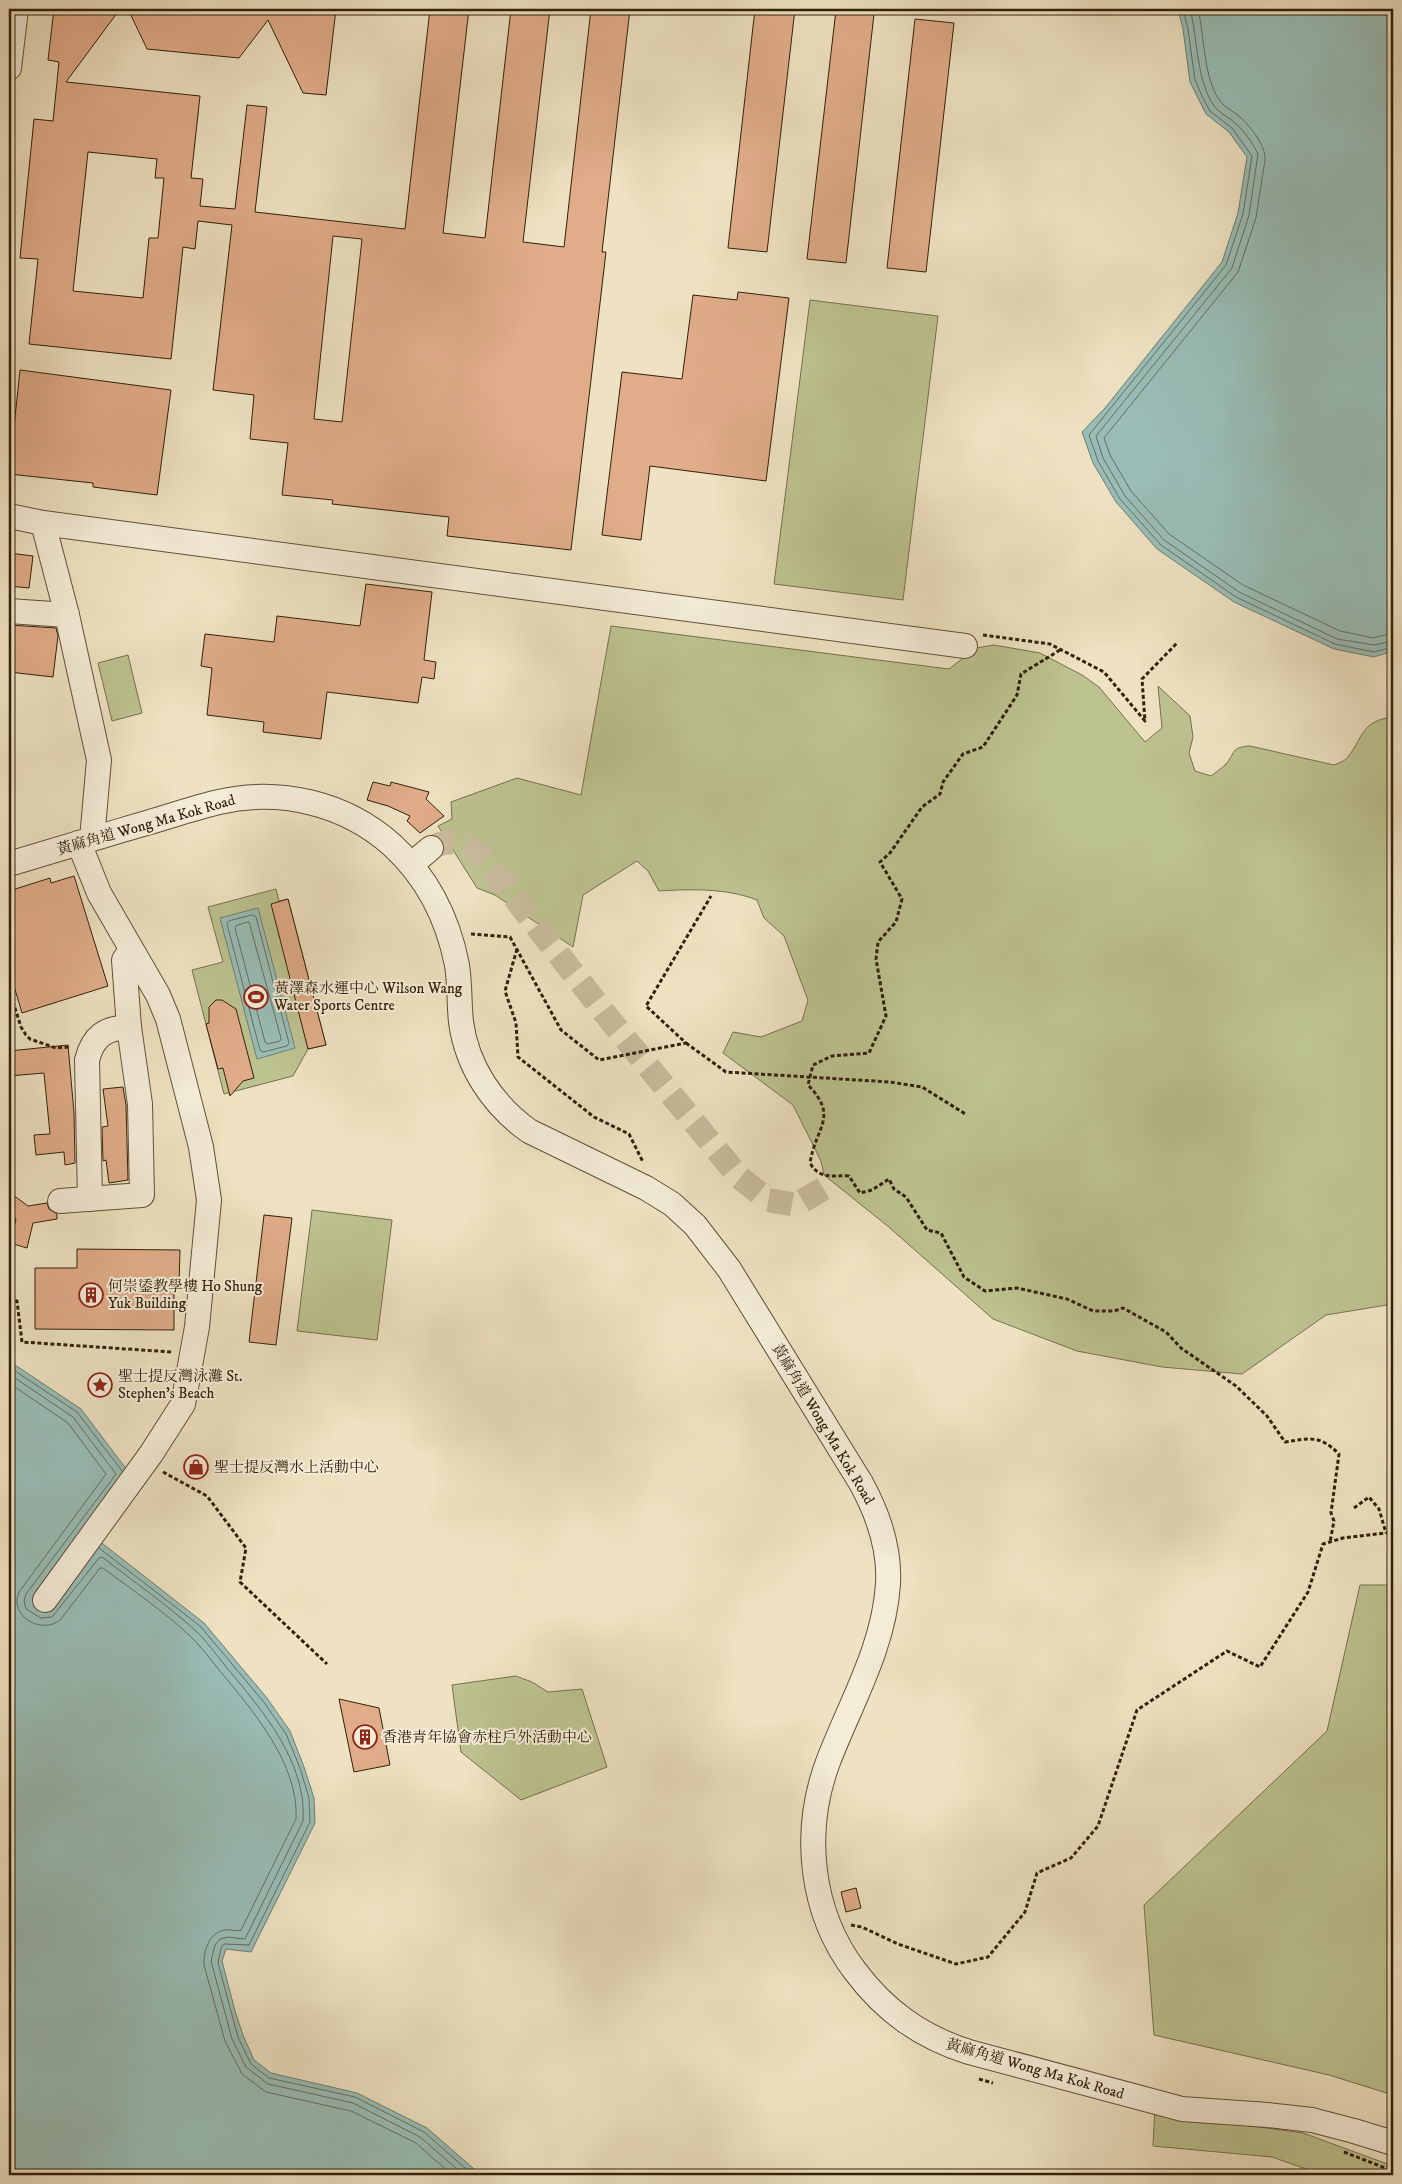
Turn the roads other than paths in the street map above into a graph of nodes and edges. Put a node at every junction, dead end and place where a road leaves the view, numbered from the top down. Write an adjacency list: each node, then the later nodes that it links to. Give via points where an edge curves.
1 (16, 9): 2 (street)
2 (9, 68)
3 (9, 516): 4 (street)
4 (43, 523): 6 (street); 7 (street)
5 (9, 611): 6 (street)
6 (67, 615): 8 (street, via 99,760)
7 (965, 646)
8 (85, 841): 10 (street, 黃麻角道 Wong Ma Kok Road); 11 (street, 黃麻角道 Wong Ma Kok Road, via 219,802 279,797 321,805 358,820 386,839); 12 (street, via 98,893)
9 (431, 848): 11 (street)
10 (9, 864)
11 (412, 864): 17 (street, 黃麻角道 Wong Ma Kok Road, via 432,894 448,932 457,966 464,1035 474,1065 490,1095 528,1131 630,1179 660,1196 695,1225 729,1269 861,1483 876,1513 888,1582 881,1626 861,1686 827,1764 816,1808 814,1834 814,1868 826,1920 846,1958 876,1997 908,2024 955,2048 1182,2110 1312,2120)
12 (132, 950): 13 (street, via 124,960); 16 (street, via 158,995 171,1029 207,1177 208,1212 197,1327 183,1404)
13 (128, 1027): 14 (street, via 113,1027 100,1036 90,1047 87,1060); 14 (street, via 140,1104 142,1195)
14 (90, 1200): 15 (street)
15 (60, 1201)
16 (45, 1600)
17 (1393, 2143)

